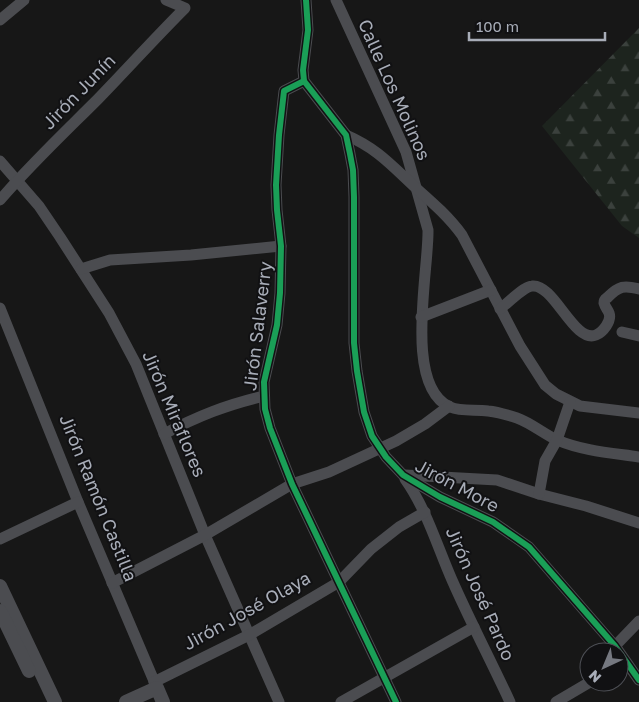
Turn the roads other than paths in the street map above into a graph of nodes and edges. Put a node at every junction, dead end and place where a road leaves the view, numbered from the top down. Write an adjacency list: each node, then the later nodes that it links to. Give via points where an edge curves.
1 (24, 0): 5 (street)
2 (166, 0): 9 (street, Jirón Junín, via 185,8)
3 (306, 0): 6 (street, via 308,30)
4 (336, 0): 10 (street, Calle Los Molinos, via 396,128)
5 (0, 20)
6 (304, 81): 7 (street, Jirón More); 12 (street, Jirón Salaverry, via 284,91 276,185)
7 (346, 135): 10 (street, via 378,152); 27 (street, Jirón More, via 353,170 356,371 364,412)
8 (0, 161): 9 (street, Jirón Miraflores)
9 (17, 180): 11 (street, Jirón Junín); 13 (street, Jirón Miraflores)
10 (416, 187): 15 (street, via 436,204 462,235); 18 (street, Calle Los Molinos, via 428,230)
11 (0, 200)
12 (281, 246): 13 (street, via 110,260); 21 (street, Jirón Salaverry, via 277,325 266,371)
13 (82, 269): 25 (street, Jirón Miraflores, via 136,364)
14 (639, 289): 17 (street, via 617,288 604,304 610,318 608,325 591,336 578,328 547,292 535,286 526,288)
15 (490, 290): 17 (street); 18 (street)
16 (0, 308): 32 (street, Jirón Ramón Castilla)
17 (500, 309): 22 (street, via 546,385)
18 (421, 317): 23 (street, Calle Los Molinos, via 425,367 432,388)
19 (622, 332): 20 (street)
20 (639, 336)
21 (264, 396): 25 (street, via 196,417); 30 (street, Jirón Salaverry, via 270,428)
22 (570, 402): 24 (street, via 590,408); 26 (street)
23 (449, 406): 26 (street, via 520,419); 27 (street, via 425,424)
24 (639, 413)
25 (164, 434): 35 (street, Jirón Miraflores)
26 (557, 440): 28 (street, via 591,450); 31 (street, via 545,461)
27 (380, 448): 29 (street, Jirón More); 30 (street, via 354,462)
28 (639, 457)
29 (403, 475): 31 (street, via 497,480); 33 (street, Jirón José Pardo); 45 (street, Jirón More, via 440,498 493,522 530,547)
30 (292, 484): 35 (street); 37 (street, Jirón Salaverry)
31 (538, 494): 34 (street)
32 (78, 502): 36 (street); 38 (street, Jirón Ramón Castilla)
33 (425, 512): 37 (street, Jirón José Olaya, via 371,549); 42 (street, Jirón José Pardo)
34 (639, 524)
35 (205, 534): 38 (street); 44 (street, Jirón Miraflores)
36 (0, 539)
37 (339, 582): 44 (street, Jirón José Olaya); 49 (street, Jirón Salaverry)
38 (112, 583): 51 (street, Jirón Ramón Castilla)
39 (0, 586): 43 (street)
40 (0, 611): 43 (street)
41 (639, 621): 46 (street)
42 (474, 627): 49 (street); 60 (street, Jirón José Pardo)
43 (16, 632): 47 (street)
44 (249, 635): 51 (street, Jirón José Olaya); 57 (street, Jirón Miraflores)
45 (612, 642)
46 (619, 642)
47 (26, 652): 53 (street); 54 (street)
48 (629, 669): 50 (street, Jirón More)
49 (385, 677): 58 (street); 59 (street, Jirón Salaverry)
50 (639, 680)
51 (155, 685): 55 (street, Jirón José Olaya); 56 (street, Jirón Ramón Castilla)
52 (579, 688): 61 (street)
53 (44, 702)
54 (55, 702)
55 (126, 702)
56 (163, 702)
57 (279, 702)
58 (341, 702)
59 (396, 702)
60 (510, 702)
61 (556, 702)

